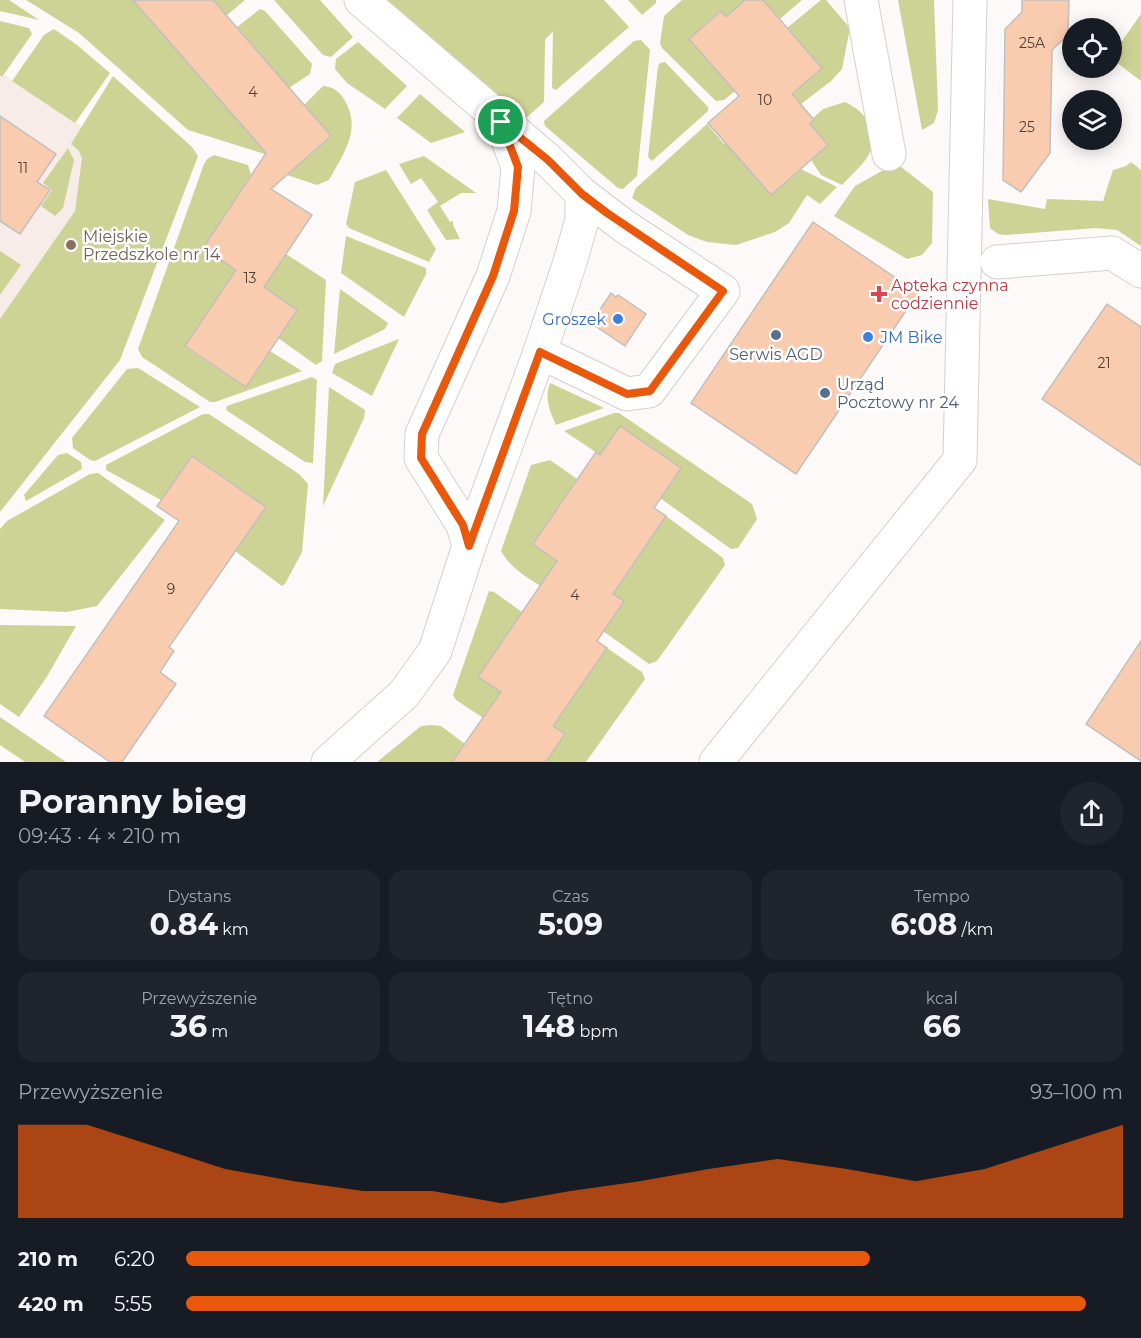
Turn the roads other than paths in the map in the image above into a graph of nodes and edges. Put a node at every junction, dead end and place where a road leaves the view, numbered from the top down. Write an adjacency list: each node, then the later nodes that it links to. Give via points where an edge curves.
1 (361, 0): 4 (street)
2 (861, 0): 5 (street)
3 (970, 0): 12 (street, via 960,460)
4 (501, 122): 6 (street); 10 (street, via 518,167 514,211 493,276 422,434 421,458 463,525)
5 (889, 154)
6 (582, 194): 9 (street, via 582,220); 9 (street, via 723,291 650,391 627,394)
7 (997, 262): 8 (street, via 1112,253)
8 (1141, 271)
9 (540, 352): 10 (street)
10 (469, 546): 11 (street, via 435,651 404,694)
11 (328, 762)
12 (716, 762)

